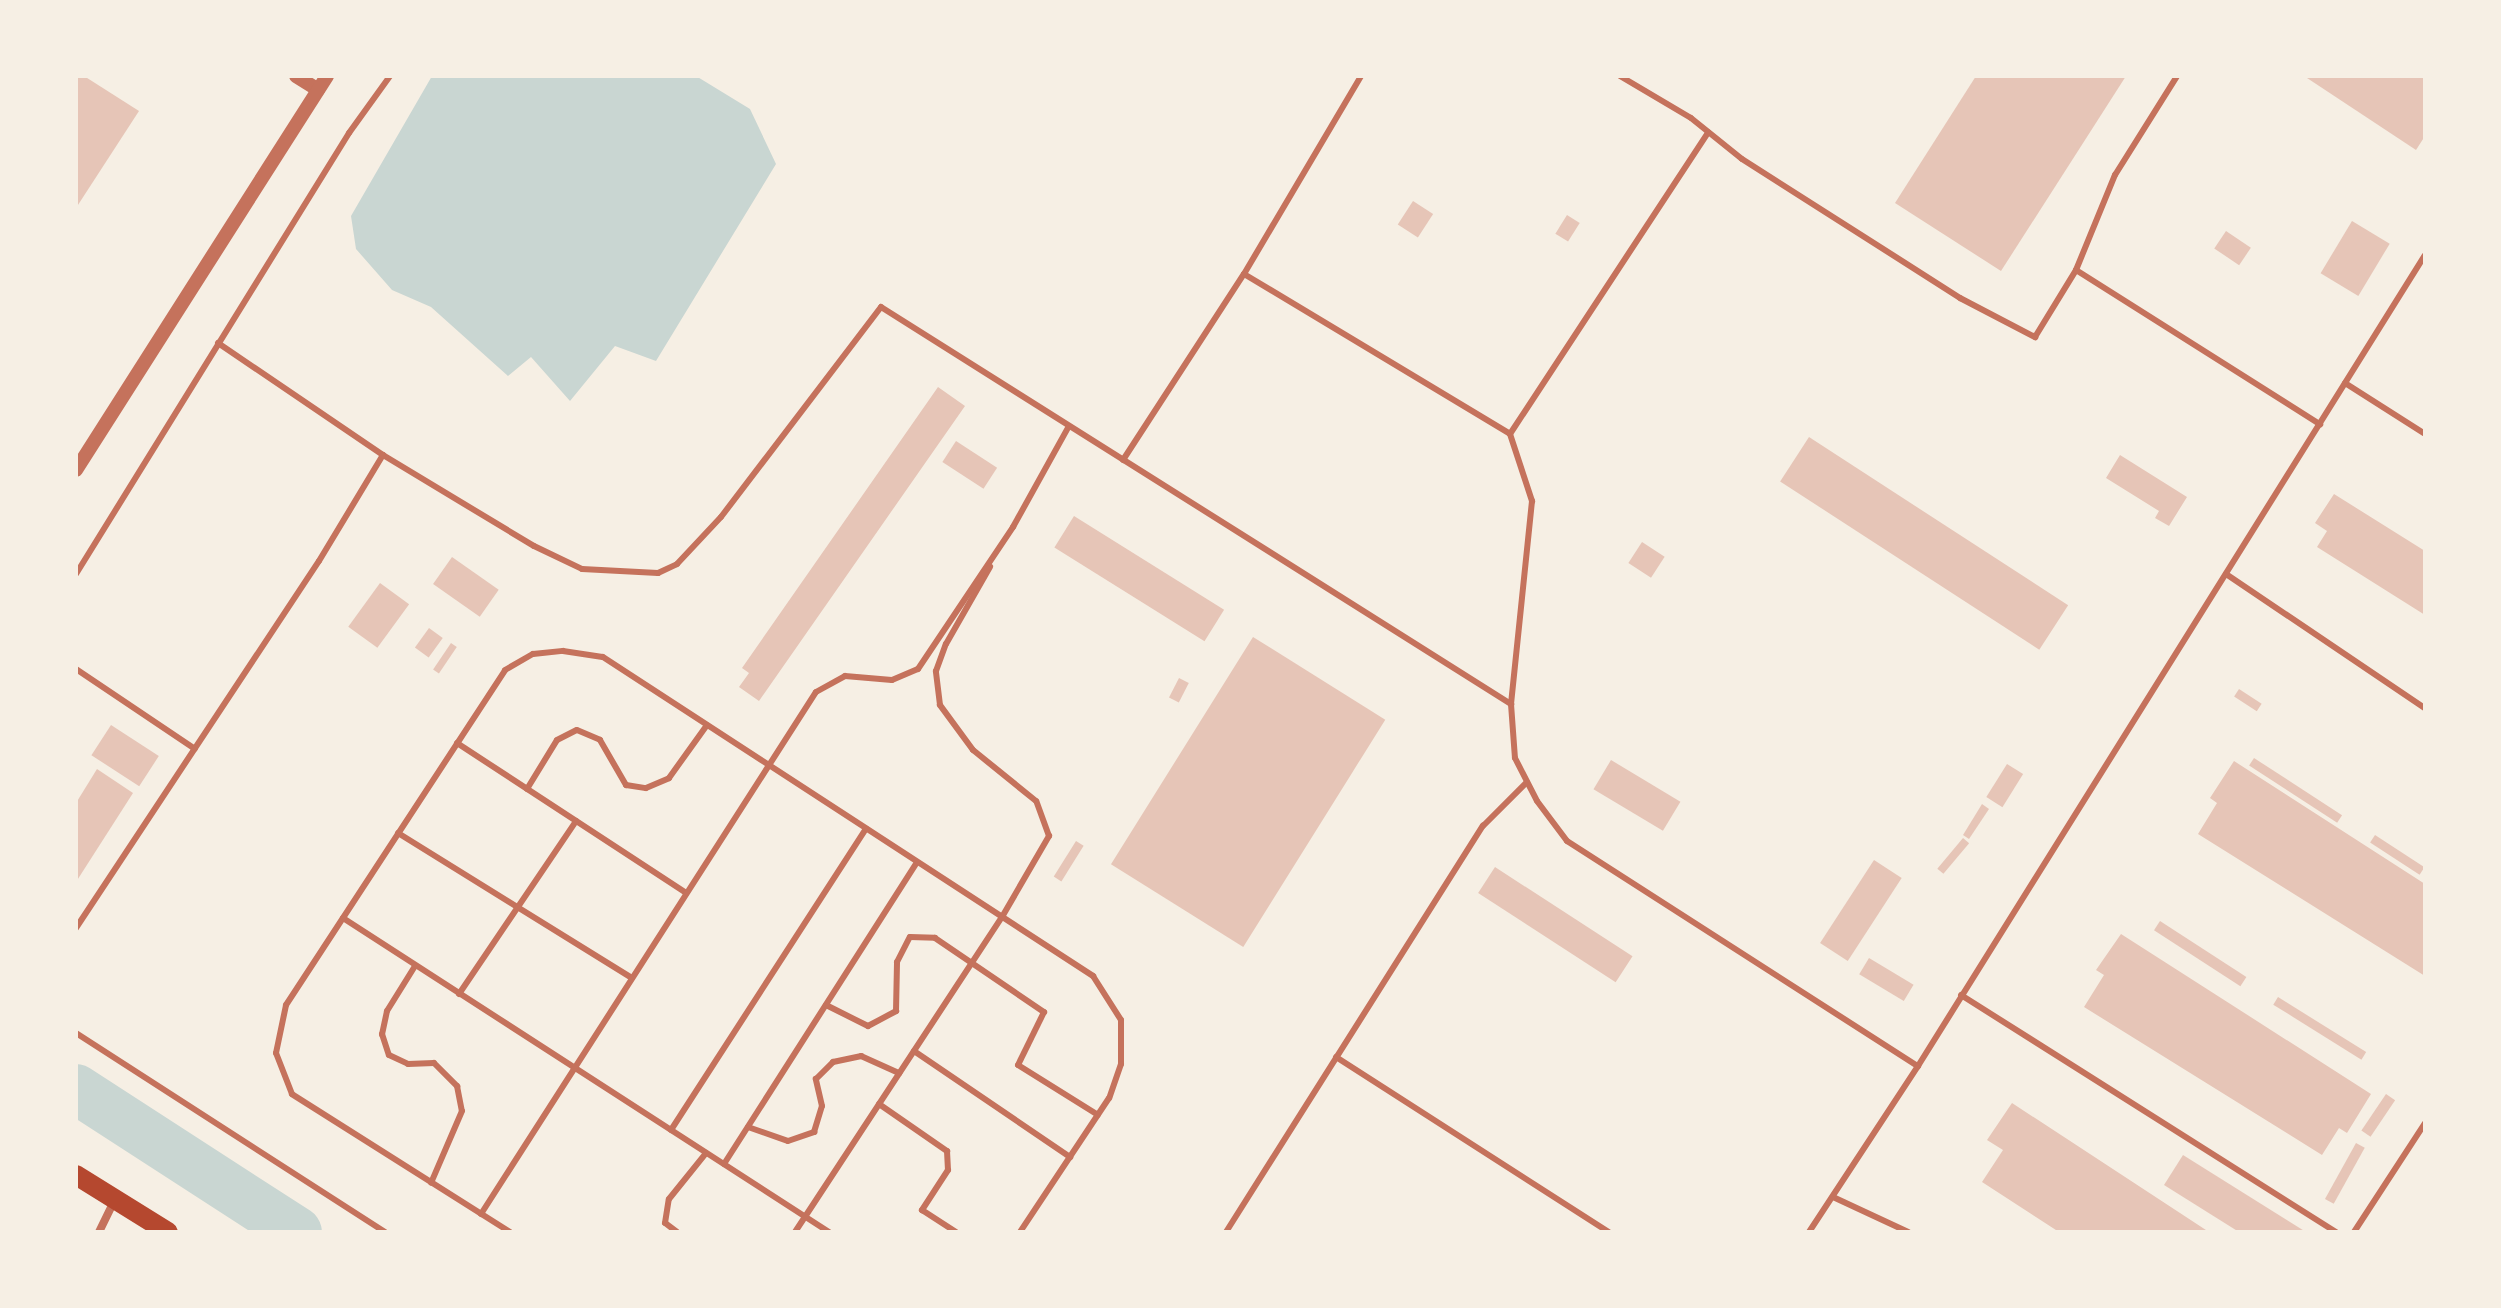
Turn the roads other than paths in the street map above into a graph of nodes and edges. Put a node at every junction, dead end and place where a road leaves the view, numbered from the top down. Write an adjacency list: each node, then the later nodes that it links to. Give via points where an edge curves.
1 (296, 76): 7 (street)
2 (327, 76): 7 (street)
3 (390, 76): 12 (lane)
4 (1361, 76): 11 (lane)
5 (1620, 76): 8 (lane)
6 (2177, 76): 10 (lane, via 2115,175)
7 (318, 90): 20 (street)
8 (1708, 132): 10 (lane, via 1960,298 2035,337); 16 (lane)
9 (2425, 255): 13 (lane)
10 (2076, 270): 14 (lane)
11 (1244, 274): 16 (lane); 19 (lane)
12 (218, 343): 18 (lane); 22 (lane)
13 (2345, 383): 14 (lane); 17 (lane)
14 (2320, 424): 23 (lane)
15 (1069, 426): 18 (lane, via 881,307 721,517 677,564 658,573 582,569); 19 (lane); 21 (lane)
16 (1510, 434): 25 (lane, via 1532,501)
17 (2425, 434)
18 (383, 455): 29 (lane)
19 (1123, 460): 25 (lane)
20 (76, 470)
21 (1013, 527): 30 (lane, via 918,669 892,680 845,676 816,692); 39 (lane, via 936,671 940,705 973,750 1036,801 1049,836)
22 (76, 574)
23 (2226, 574): 26 (lane); 46 (lane)
24 (76, 669): 29 (lane)
25 (1511, 704): 31 (lane, via 1515,758)
26 (2425, 708)
27 (707, 725): 28 (lane, via 603,657 563,651 533,654 505,670); 30 (lane); 32 (lane, via 669,778 646,788 626,785 600,740 577,730 557,740)
28 (457, 743): 32 (lane); 35 (lane)
29 (195, 749): 41 (lane)
30 (768, 765): 34 (lane); 37 (lane)
31 (1527, 782): 50 (lane, via 1483,826); 51 (lane, via 1567,841)
32 (527, 789): 33 (lane)
33 (576, 821): 37 (lane); 38 (lane)
34 (866, 829): 36 (lane); 58 (lane)
35 (398, 833): 38 (lane); 40 (lane)
36 (917, 862): 39 (lane); 47 (lane)
37 (686, 893): 44 (lane)
38 (520, 909): 44 (lane); 45 (lane)
39 (1002, 917): 42 (lane); 55 (lane, via 1093,976 1121,1020 1121,1064)
40 (343, 918): 43 (lane); 63 (lane, via 286,1005 276,1053 292,1094)
41 (76, 928)
42 (972, 963): 47 (lane, via 935,938 910,937 897,962 896,1011 868,1026); 49 (lane); 55 (lane, via 1044,1012 1018,1065)
43 (415, 966): 45 (lane); 63 (lane, via 387,1011 382,1034 389,1055 408,1064 434,1063 457,1086 462,1111)
44 (632, 978): 52 (lane)
45 (459, 994): 52 (lane)
46 (1961, 995): 51 (lane); 81 (lane)
47 (826, 1005): 57 (lane)
48 (76, 1033): 70 (lane)
49 (914, 1051): 53 (lane); 60 (lane)
50 (1336, 1057): 77 (lane); 78 (lane)
51 (1918, 1066): 64 (lane)
52 (574, 1068): 58 (lane); 66 (lane)
53 (899, 1073): 54 (lane); 57 (lane, via 861,1056 833,1062 816,1079 822,1106 814,1132 788,1141)
54 (879, 1104): 67 (lane); 75 (lane, via 947,1151 948,1170 922,1210)
55 (1098, 1115): 60 (lane)
56 (2425, 1123): 82 (lane)
57 (748, 1127): 61 (lane)
58 (671, 1130): 59 (lane)
59 (706, 1153): 61 (lane); 72 (lane, via 669,1199 665,1223)
60 (1070, 1157): 76 (lane)
61 (724, 1164): 67 (lane)
62 (76, 1175): 65 (main road)
63 (431, 1183): 66 (lane)
64 (1833, 1197): 79 (lane); 80 (lane)
65 (115, 1198): 68 (street); 69 (main road)
66 (481, 1214): 71 (lane)
67 (806, 1217): 73 (lane); 74 (lane)
68 (99, 1232)
69 (168, 1232)
70 (385, 1232)
71 (510, 1232)
72 (677, 1232)
73 (795, 1232)
74 (829, 1232)
75 (956, 1232)
76 (1020, 1232)
77 (1226, 1232)
78 (1609, 1232)
79 (1809, 1232)
80 (1908, 1232)
81 (2336, 1232)
82 (2354, 1232)

